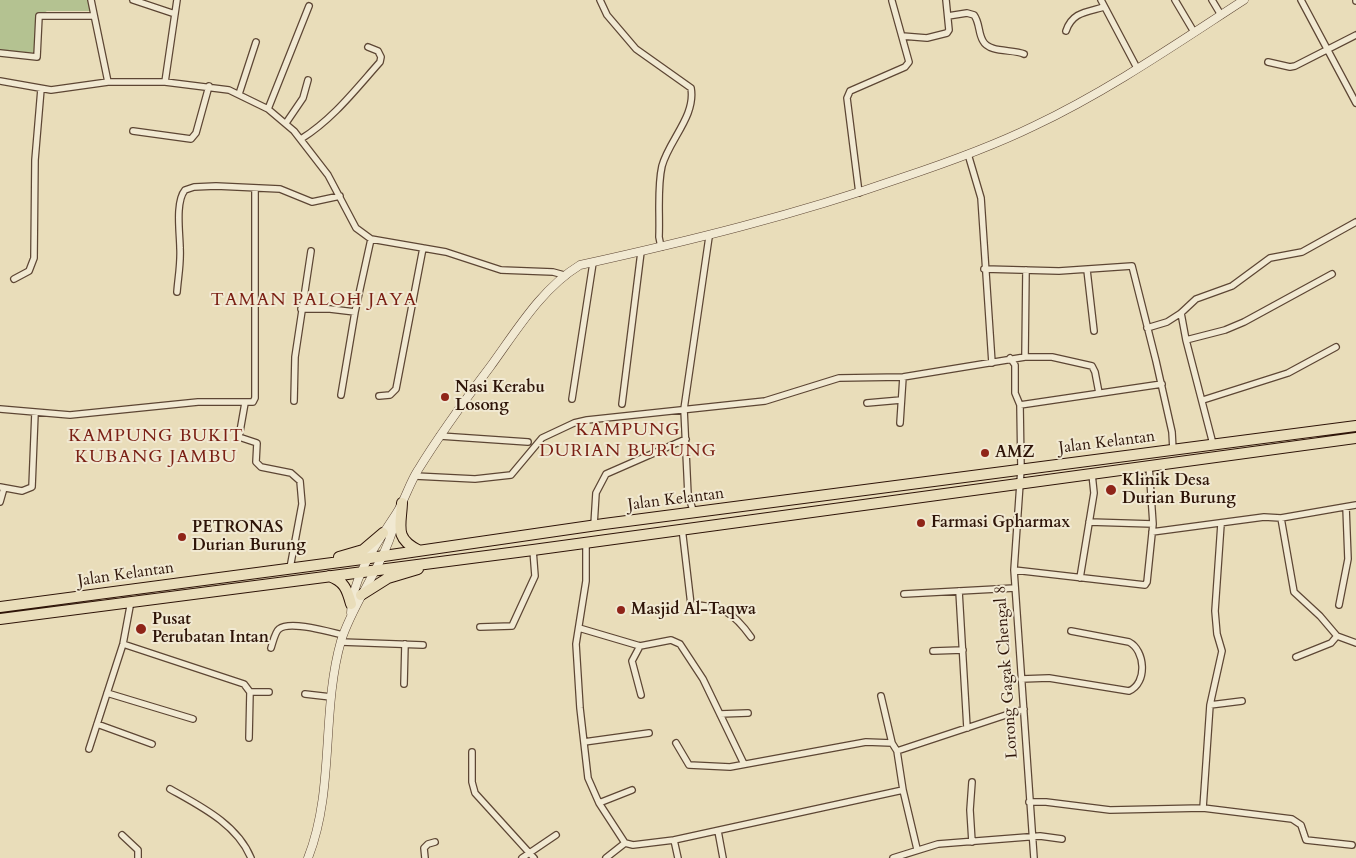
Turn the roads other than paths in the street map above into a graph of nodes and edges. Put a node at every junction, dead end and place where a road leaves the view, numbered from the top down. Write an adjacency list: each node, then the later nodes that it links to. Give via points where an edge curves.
1 (91, 0): 16 (street)
2 (133, 0): 14 (street)
3 (177, 0): 14 (street)
4 (600, 0): 48 (street, via 607,15 636,49 691,88 692,106 667,151 662,167)
5 (946, 0): 17 (street)
6 (1101, 0): 13 (street)
7 (1175, 0): 19 (street)
8 (1212, 0): 15 (street)
9 (1244, 0): 15 (street)
10 (1301, 0): 24 (street)
11 (892, 1): 21 (street)
12 (309, 6): 37 (street)
13 (1104, 7): 18 (street, via 1076,15 1069,20); 28 (street)
14 (175, 14): 32 (street)
15 (1221, 14): 19 (street)
16 (94, 16): 25 (street, via 39,16 37,57); 31 (street)
17 (948, 16): 21 (street, via 949,30 939,37); 26 (street, via 974,15 978,19 983,42 988,46)
18 (1066, 31)
19 (1194, 32): 28 (street)
20 (1356, 35): 24 (street)
21 (902, 36): 43 (street, via 908,65 850,90 848,98)
22 (256, 42): 35 (street)
23 (368, 47): 40 (street, via 378,51 380,62 333,115)
24 (1328, 51): 27 (street, via 1290,67); 36 (street)
25 (0, 53)
26 (1024, 54)
27 (1268, 62)
28 (1137, 68): 41 (street, via 1034,126)
29 (308, 80): 38 (street, via 303,98)
30 (0, 81): 34 (street)
31 (108, 82): 32 (street); 34 (street)
32 (165, 82): 33 (street)
33 (209, 86): 35 (street); 39 (street, via 196,133 191,139)
34 (41, 89): 58 (street, via 34,160 34,258 25,275)
35 (239, 94): 37 (street)
36 (1356, 103)
37 (268, 110): 38 (street)
38 (286, 123): 40 (street)
39 (133, 131)
40 (301, 139): 44 (street)
41 (968, 154): 43 (street); 53 (street, via 981,198)
42 (255, 188): 44 (street, via 280,190 312,202); 59 (street, via 194,187 182,193); 79 (street, via 255,398 253,402)
43 (858, 193): 46 (street)
44 (340, 196): 47 (street, via 356,228)
45 (1356, 222): 62 (street, via 1302,252 1270,258 1232,286 1192,301)
46 (709, 236): 48 (street); 84 (street)
47 (371, 239): 49 (street); 61 (street)
48 (661, 247): 51 (street)
49 (423, 248): 57 (street, via 501,270); 74 (street, via 396,388 394,393)
50 (311, 251): 60 (street)
51 (641, 252): 52 (street); 80 (street)
52 (593, 263): 57 (street); 75 (street)
53 (984, 269): 54 (street); 69 (street)
54 (1026, 270): 55 (street); 67 (street)
55 (1087, 270): 63 (street, via 1132,266); 64 (street)
56 (1332, 274): 65 (street, via 1244,322)
57 (564, 275): 88 (street, via 528,314)
58 (14, 279)
59 (177, 292)
60 (302, 309): 61 (street); 78 (street)
61 (355, 312): 73 (street)
62 (1181, 313): 63 (street, via 1167,322); 65 (street)
63 (1147, 328): 71 (street)
64 (1094, 331)
65 (1186, 340): 77 (street)
66 (1336, 347): 77 (street, via 1288,373)
67 (1025, 356): 68 (street); 72 (street, via 1052,357 1092,366)
68 (1010, 358): 69 (street); 82 (street, Lorong Gagak Chengal 8, via 1015,365 1015,392)
69 (992, 363): 70 (street)
70 (903, 377): 76 (street); 84 (street, via 839,378 765,401)
71 (1162, 384): 72 (street); 93 (street)
72 (1098, 393): 82 (street)
73 (341, 395)
74 (379, 396)
75 (572, 399)
76 (901, 400): 81 (street); 86 (street)
77 (1203, 400): 92 (street)
78 (294, 401)
79 (245, 403): 85 (street, via 198,402 70,415); 121 (street, via 239,437 257,443 256,462 260,467 291,473 300,481 302,504)
80 (622, 404)
81 (867, 404)
82 (1020, 405): 95 (street, Lorong Gagak Chengal 8)
83 (0, 409): 85 (street)
84 (684, 409): 90 (street); 97 (street, via 574,423 542,438 511,475 474,479)
85 (34, 413): 99 (street, via 32,487 22,491)
86 (900, 423)
87 (1356, 426): 92 (highway, Jalan Kelantan)
88 (440, 436): 91 (street); 97 (street)
89 (1356, 438): 94 (highway, Jalan Kelantan)
90 (686, 439): 104 (street, via 688,495); 110 (street, via 606,474 596,493)
91 (528, 442)
92 (1213, 444): 93 (highway, Jalan Kelantan)
93 (1173, 450): 95 (highway, Jalan Kelantan)
94 (1149, 466): 96 (highway, Jalan Kelantan); 108 (street)
95 (1021, 469): 98 (street, Lorong Gagak Chengal 8); 104 (highway, Jalan Kelantan)
96 (1092, 474): 98 (highway, Jalan Kelantan); 107 (street, via 1094,492)
97 (414, 476): 101 (street)
98 (1020, 484): 111 (highway, Jalan Kelantan); 123 (street, Lorong Gagak Chengal 8)
99 (2, 488): 100 (street)
100 (0, 502)
101 (402, 502): 105 (street); 116 (highway, via 402,538)
102 (1356, 505): 103 (street)
103 (1346, 506): 106 (street); 132 (street, via 1348,559)
104 (694, 513): 110 (highway, Jalan Kelantan)
105 (396, 514): 112 (street); 118 (street, via 395,524)
106 (1281, 518): 109 (street); 139 (street, via 1294,592)
107 (1089, 522): 108 (street); 126 (street)
108 (1153, 524): 113 (street)
109 (1222, 524): 113 (street); 161 (street, via 1215,612 1222,651)
110 (599, 525): 114 (highway, via 625,529); 116 (highway, Jalan Kelantan)
111 (682, 528): 114 (highway, Jalan Kelantan); 140 (street, via 691,605 711,605 729,613)
112 (383, 532): 118 (street); 120 (highway, via 364,550)
113 (1152, 532): 126 (street, via 1145,585)
114 (628, 535): 115 (highway, Jalan Kelantan)
115 (586, 541): 117 (highway, Jalan Kelantan); 137 (street, via 586,581)
116 (418, 550): 118 (highway, Jalan Kelantan)
117 (532, 550): 119 (highway, Jalan Kelantan); 136 (street, via 535,576 512,626)
118 (375, 557): 120 (highway, Jalan Kelantan); 122 (street); 124 (street)
119 (456, 560): 122 (highway, Jalan Kelantan); 130 (highway, via 388,578)
120 (309, 565): 121 (highway, Jalan Kelantan)
121 (290, 568): 133 (highway, Jalan Kelantan)
122 (374, 570): 124 (highway, Jalan Kelantan); 130 (street)
123 (1014, 570): 126 (street); 127 (street, Lorong Gagak Chengal 8)
124 (363, 571): 125 (highway, Jalan Kelantan); 134 (street)
125 (326, 576): 131 (highway, Jalan Kelantan); 134 (highway, via 340,580 348,589)
126 (1080, 578)
127 (1015, 588): 128 (street); 151 (street, Lorong Gagak Chengal 8)
128 (959, 591): 129 (street); 148 (street)
129 (904, 594)
130 (361, 595): 134 (street)
131 (130, 601): 135 (highway, Jalan Kelantan); 142 (street)
132 (1339, 605)
133 (0, 607)
134 (351, 608): 141 (street)
135 (0, 619)
136 (480, 628)
137 (579, 628): 146 (street); 170 (street, via 576,644)
138 (1071, 631): 151 (street, via 1136,645 1143,663 1135,689 1129,691 1048,678)
139 (1337, 636): 144 (street); 150 (street, via 1331,643)
140 (751, 637)
141 (342, 638): 143 (street); 147 (street, via 305,626 283,627 277,632); 159 (street)
142 (123, 644): 153 (street, via 244,684); 155 (street)
143 (405, 644): 145 (street); 152 (street)
144 (1356, 644)
145 (423, 645)
146 (640, 646): 157 (street, via 632,661); 164 (street, via 671,640 680,644 703,679)
147 (271, 648)
148 (963, 650): 149 (street); 167 (street)
149 (933, 651)
150 (1296, 657)
151 (1021, 679): 162 (street, Lorong Gagak Chengal 8)
152 (404, 684)
153 (250, 692): 154 (street); 169 (street)
154 (268, 692)
155 (107, 693): 165 (street); 166 (street)
156 (305, 694): 159 (street)
157 (641, 695)
158 (881, 696): 172 (street)
159 (331, 698): 200 (street, via 320,811)
160 (1242, 701): 161 (street)
161 (1210, 705): 184 (street)
162 (1024, 709): 167 (street); 182 (street, Lorong Gagak Chengal 8)
163 (748, 713): 164 (street)
164 (720, 714): 177 (street)
165 (193, 719)
166 (97, 724): 173 (street); 174 (street)
167 (967, 728): 176 (street)
168 (649, 733): 170 (street)
169 (249, 738)
170 (584, 742): 183 (street, via 588,778)
171 (676, 743): 177 (street, via 692,766)
172 (892, 743): 176 (street); 177 (street, via 866,742)
173 (152, 744)
174 (89, 749)
175 (472, 752): 196 (street, via 475,793)
176 (897, 752): 181 (street)
177 (744, 764)
178 (972, 782): 192 (street)
179 (170, 789): 199 (street, via 208,810 231,829)
180 (632, 790): 183 (street)
181 (903, 790): 185 (street); 195 (street)
182 (1029, 802): 184 (street, via 1110,810); 188 (street, Lorong Gagak Chengal 8)
183 (599, 803): 193 (street)
184 (1203, 808): 194 (street, via 1292,819 1301,825 1306,840)
185 (718, 831): 190 (street); 205 (street)
186 (122, 835): 198 (street, via 138,850)
187 (556, 835): 196 (street)
188 (1031, 838): 189 (street); 192 (street); 207 (street, Lorong Gagak Chengal 8)
189 (1062, 839)
190 (674, 840): 193 (street); 204 (street)
191 (435, 842): 201 (street, via 424,848)
192 (972, 842): 195 (street)
193 (625, 844): 197 (street)
194 (1352, 845)
195 (917, 849): 206 (street)
196 (528, 853): 202 (street); 203 (street)
197 (608, 857)
198 (138, 858)
199 (251, 858)
200 (308, 858)
201 (425, 858)
202 (522, 858)
203 (534, 858)
204 (678, 858)
205 (723, 858)
206 (892, 858)
207 (1034, 858)

